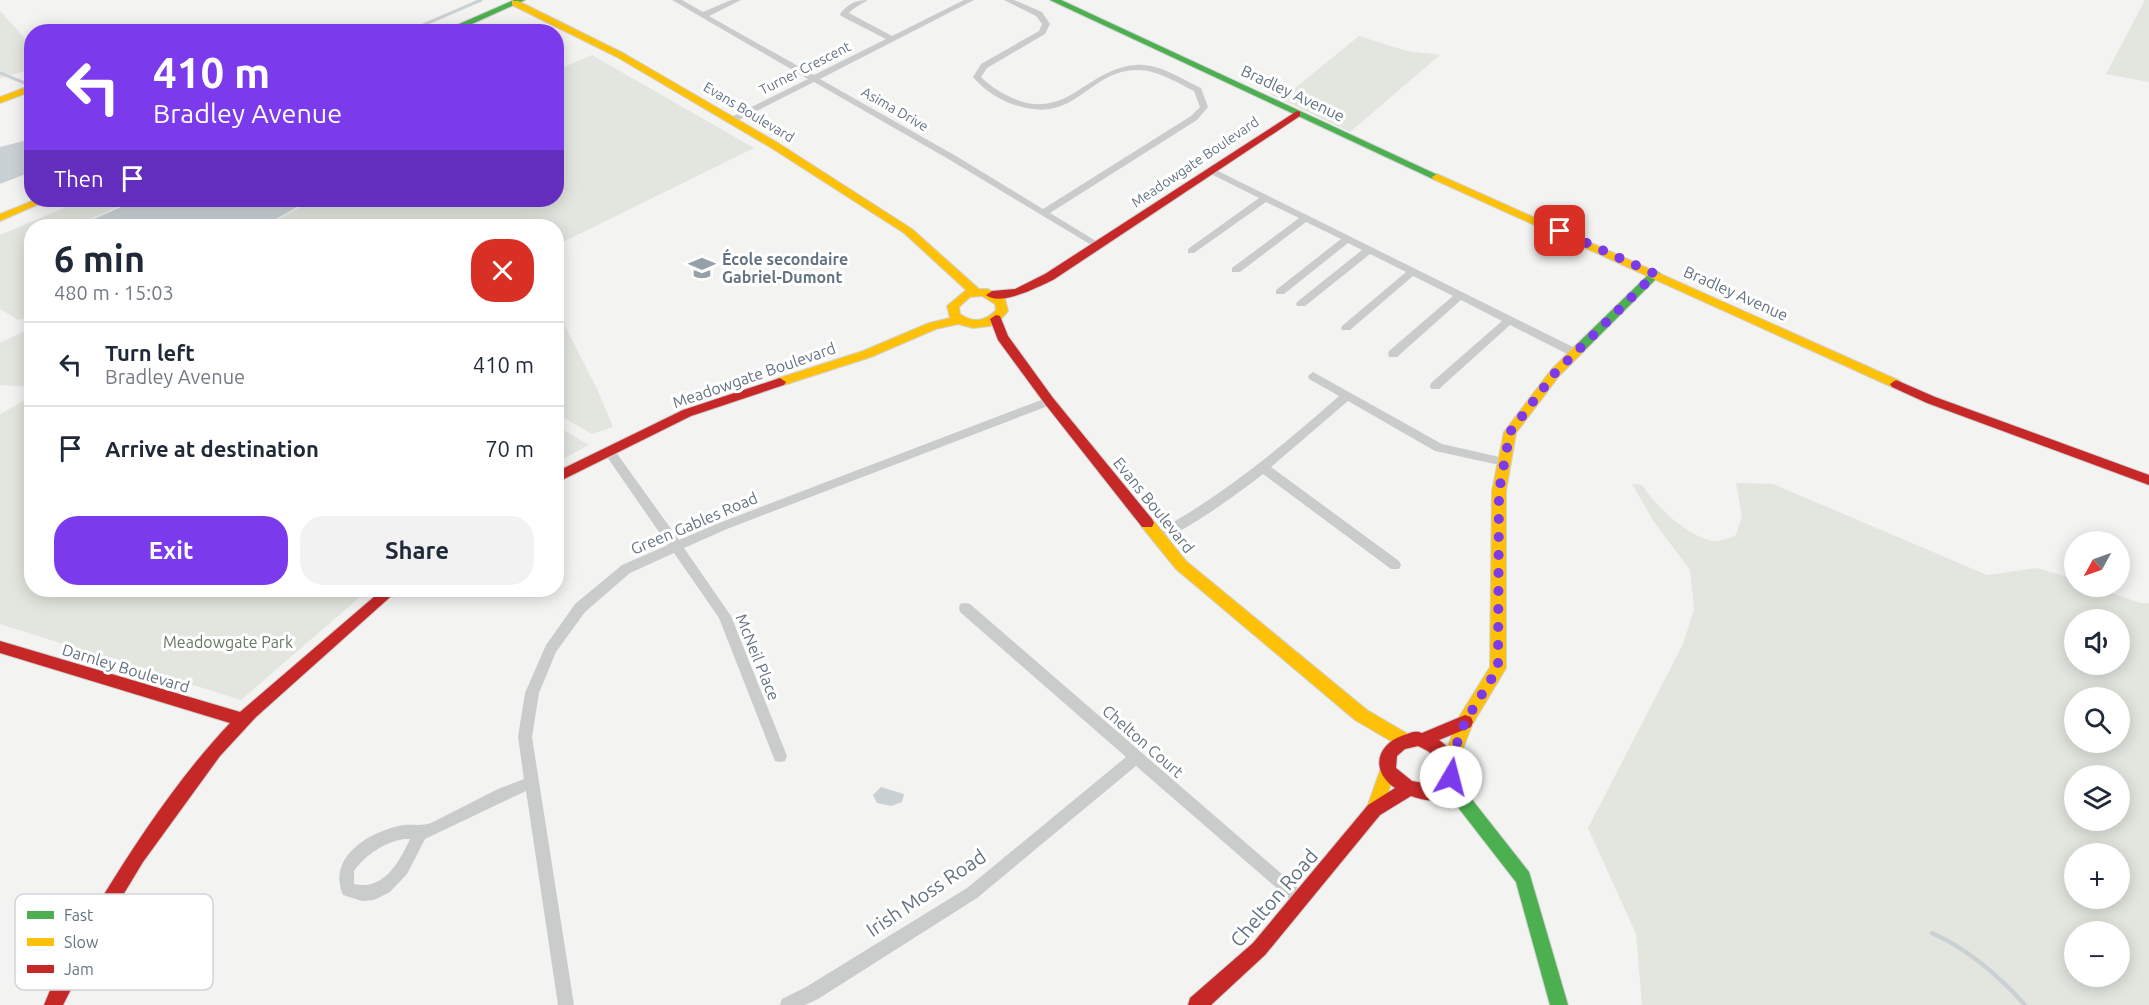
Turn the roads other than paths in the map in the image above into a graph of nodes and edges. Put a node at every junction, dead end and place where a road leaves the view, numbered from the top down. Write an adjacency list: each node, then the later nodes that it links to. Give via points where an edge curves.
1 (676, 0): 8 (street, Asima Drive)
2 (737, 0): 8 (street)
3 (864, 0): 12 (street, via 844,14)
4 (970, 0): 12 (street, Turner Crescent)
5 (1008, 0): 21 (street, via 1039,14 1046,24 1042,32 984,66 977,77 987,89 1027,109 1046,109 1116,72 1136,67 1156,70 1198,90 1204,107 1194,118)
6 (1054, 0): 16 (street, Bradley Avenue)
7 (518, 1): 9 (street); 10 (street, Evans Boulevard)
8 (704, 15): 13 (street, Asima Drive)
9 (464, 24)
10 (561, 24)
11 (564, 25): 17 (street, Evans Boulevard)
12 (891, 39): 13 (street, Turner Crescent)
13 (814, 79): 17 (street, Turner Crescent); 21 (street, Asima Drive)
14 (24, 91): 15 (street)
15 (0, 99)
16 (1297, 114): 18 (street, Meadowgate Boulevard); 31 (street, Bradley Avenue)
17 (732, 120): 29 (street, Evans Boulevard, via 908,231)
18 (1212, 171): 19 (street); 25 (street, Meadowgate Boulevard)
19 (1266, 198): 23 (street); 27 (street)
20 (26, 207): 22 (street)
21 (1045, 212): 25 (street, Asima Drive)
22 (0, 218)
23 (1306, 218): 24 (street); 28 (street)
24 (1347, 239): 26 (street); 34 (street)
25 (1098, 246): 33 (street, Meadowgate Boulevard)
26 (1368, 250): 30 (street); 38 (street)
27 (1191, 251)
28 (1236, 270)
29 (950, 272): 32 (street, Evans Boulevard); 37 (street, Evans Boulevard)
30 (1412, 272): 36 (street); 42 (street)
31 (1655, 274): 43 (street); 53 (street, Bradley Avenue, via 1931,400)
32 (975, 292): 35 (street); 37 (street)
33 (1017, 292): 35 (street, Meadowgate Boulevard); 40 (street, Meadowgate Boulevard)
34 (1280, 292)
35 (992, 295): 40 (street)
36 (1460, 296): 41 (street); 44 (street)
37 (960, 297): 39 (street, via 952,306)
38 (1301, 304)
39 (955, 316): 40 (street, via 970,324); 49 (street, Meadowgate Boulevard, via 867,354 687,413)
40 (994, 316): 48 (street, Evans Boulevard, via 1002,337)
41 (1509, 320): 43 (street); 46 (street)
42 (1346, 327)
43 (1575, 353): 50 (street, via 1510,432)
44 (1393, 354)
45 (1313, 376): 47 (street)
46 (1435, 386)
47 (1346, 396): 50 (street, via 1439,448); 51 (street)
48 (1049, 401): 54 (street, Evans Boulevard); 55 (street, Green Gables Road)
49 (609, 451): 52 (street, Meadowgate Boulevard); 55 (street, McNeil Place)
50 (1504, 462): 61 (street, via 1499,491 1498,668)
51 (1264, 468): 54 (street, via 1195,518); 56 (street)
52 (564, 474)
53 (2149, 480)
54 (1158, 536): 63 (street, Evans Boulevard, via 1181,566)
55 (676, 547): 64 (street, McNeil Place, via 725,616); 68 (street, Green Gables Road, via 626,569 580,608 551,649 532,693 525,737)
56 (1395, 565)
57 (382, 597): 60 (street)
58 (965, 608): 65 (street, Chelton Court)
59 (0, 647): 60 (street, Darnley Boulevard)
60 (242, 720): 75 (street, via 180,797)
61 (1465, 722): 62 (street); 66 (street)
62 (1425, 740): 63 (street); 66 (street, via 1440,748)
63 (1396, 744): 67 (street)
64 (780, 756)
65 (1135, 758): 76 (street, Chelton Court); 80 (street, Irish Moss Road, via 972,892)
66 (1450, 762): 69 (street)
67 (1388, 770): 70 (street); 72 (street, Chelton Road)
68 (531, 783): 74 (street); 79 (street, Green Gables Road)
69 (1449, 783): 71 (street); 73 (street)
70 (1407, 790): 71 (street); 72 (street, Chelton Road)
71 (1430, 795): 73 (street)
72 (1374, 810): 76 (street, Chelton Road)
73 (1477, 816): 82 (street, via 1523,878)
74 (420, 834): 74 (street, via 403,832 358,855 347,868 348,891 367,894 388,886 403,869)
75 (115, 894)
76 (1300, 899): 81 (street, Chelton Road, via 1259,949)
77 (60, 990): 78 (street)
78 (53, 1005)
79 (566, 1005)
80 (788, 1005)
81 (1197, 1005)
82 (1559, 1005)

